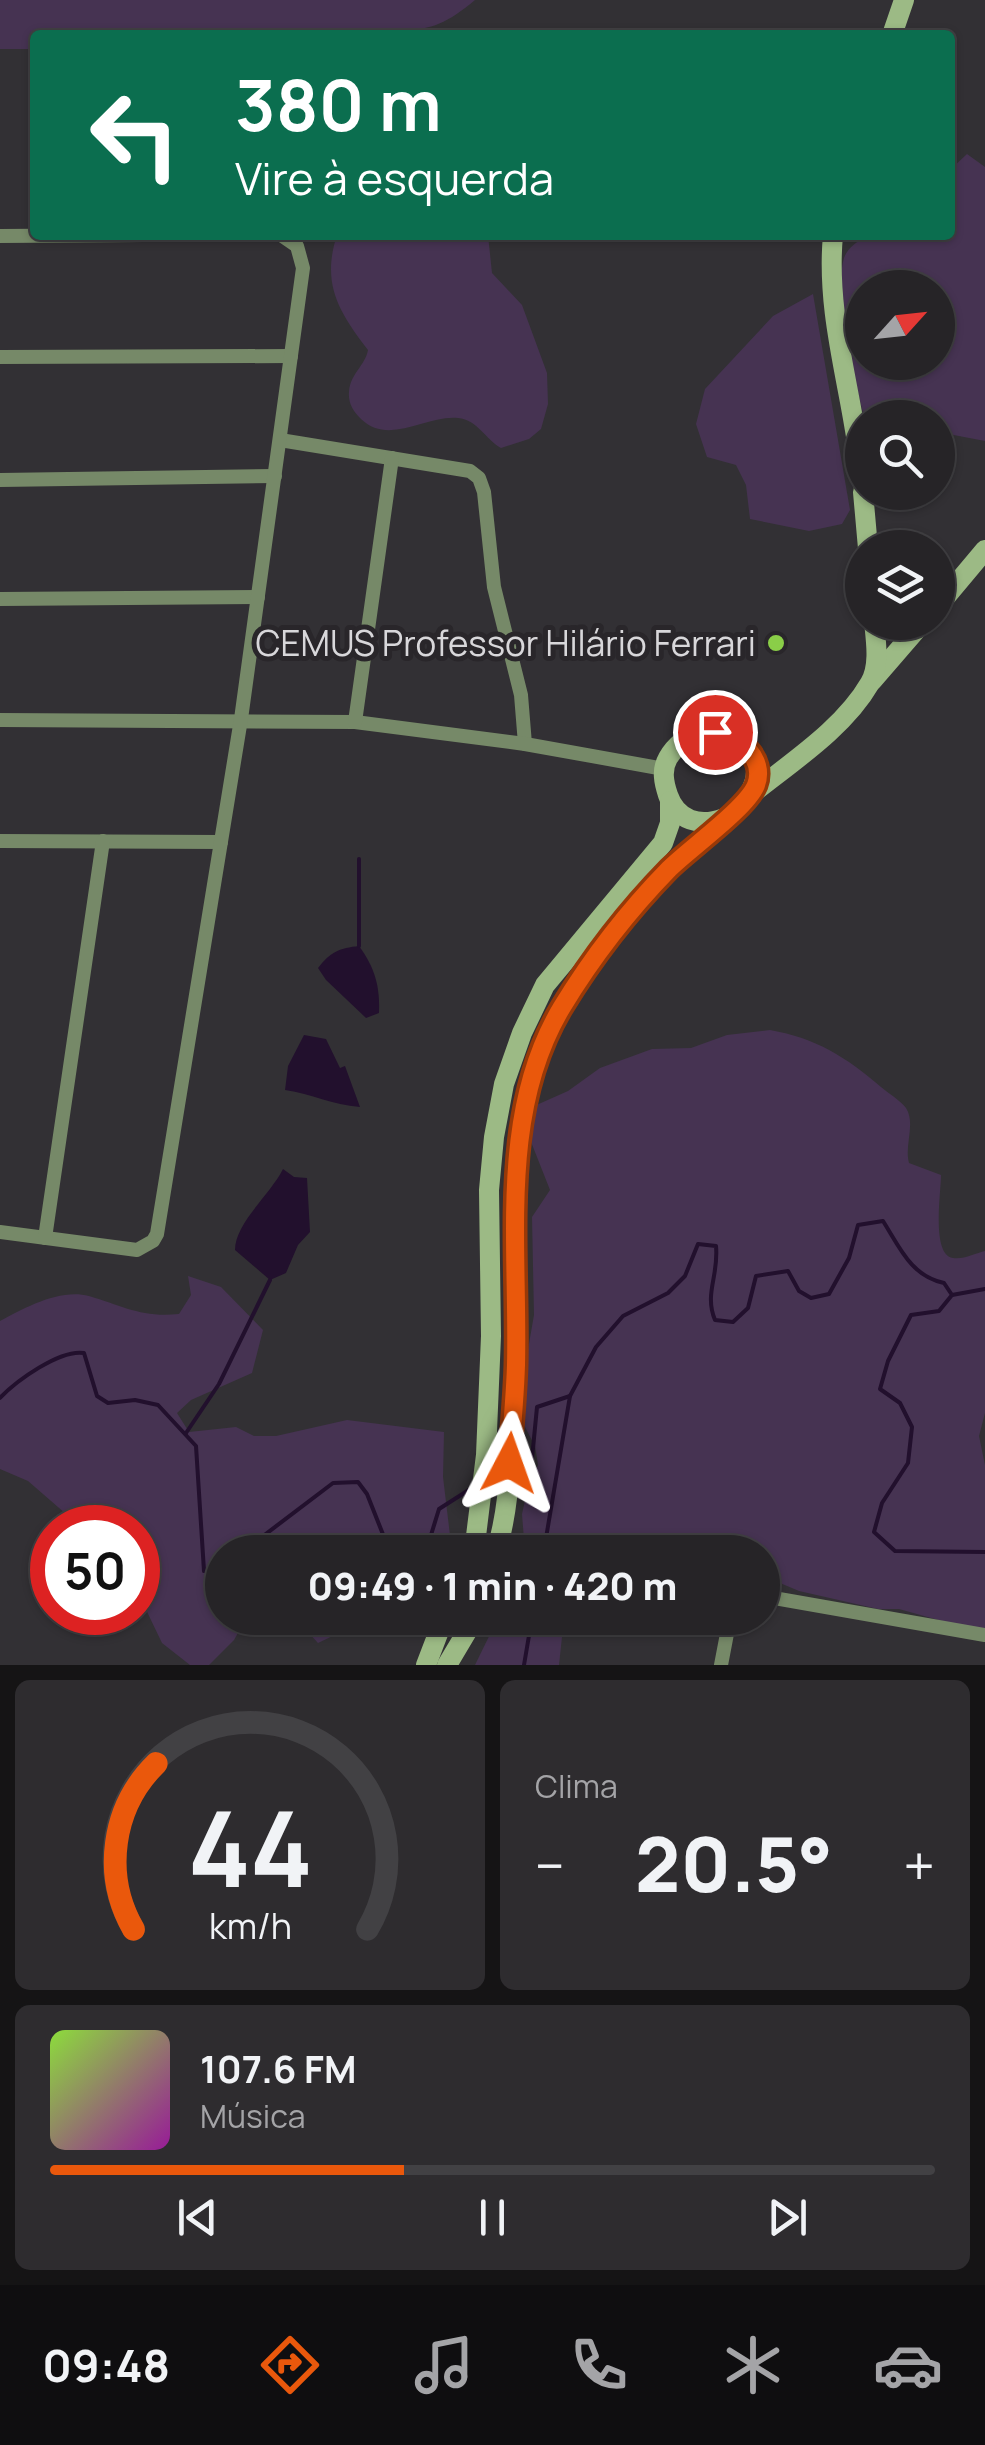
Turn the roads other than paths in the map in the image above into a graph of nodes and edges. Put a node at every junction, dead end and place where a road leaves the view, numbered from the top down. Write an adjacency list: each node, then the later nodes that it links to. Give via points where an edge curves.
1 (904, 0): 2 (main road)
2 (894, 30)
3 (0, 236): 4 (street)
4 (30, 236)
5 (290, 240): 8 (street, via 303,260)
6 (833, 240): 9 (main road, via 833,319)
7 (0, 356): 8 (street)
8 (292, 356): 10 (street)
9 (850, 400)
10 (280, 440): 11 (street); 12 (street)
11 (392, 458): 23 (street); 24 (street, via 470,470 481,483)
12 (275, 476): 13 (street); 16 (street)
13 (0, 480)
14 (985, 550): 15 (main road)
15 (955, 586)
16 (258, 596): 17 (street); 21 (street)
17 (0, 599)
18 (876, 640): 20 (main road)
19 (907, 640): 20 (main road)
20 (872, 681): 26 (main road)
21 (241, 719): 22 (street); 23 (street); 33 (street)
22 (0, 720)
23 (355, 722): 24 (street)
24 (525, 744): 27 (street)
25 (745, 746): 26 (main road, via 779,758); 27 (main road, via 730,735 705,732 681,743); 28 (main road, via 757,773)
26 (808, 750): 28 (main road)
27 (664, 769): 29 (main road)
28 (748, 796): 30 (main road)
29 (670, 801): 30 (main road, via 698,823); 36 (main road, via 670,823 658,851 544,985 504,1084 490,1164 491,1336)
30 (728, 817): 37 (main road, via 660,878 595,954 549,1028 530,1078 516,1182 516,1367)
31 (0, 841): 32 (street)
32 (103, 841): 33 (street); 35 (street)
33 (221, 842): 35 (street, via 158,1234 137,1250)
34 (0, 1232): 35 (street)
35 (44, 1238)
36 (476, 1535)
37 (499, 1535)
38 (780, 1599): 42 (street)
39 (437, 1635): 43 (main road)
40 (466, 1635): 44 (main road)
41 (727, 1635): 45 (street)
42 (985, 1635)
43 (426, 1665)
44 (447, 1665)
45 (721, 1665)

